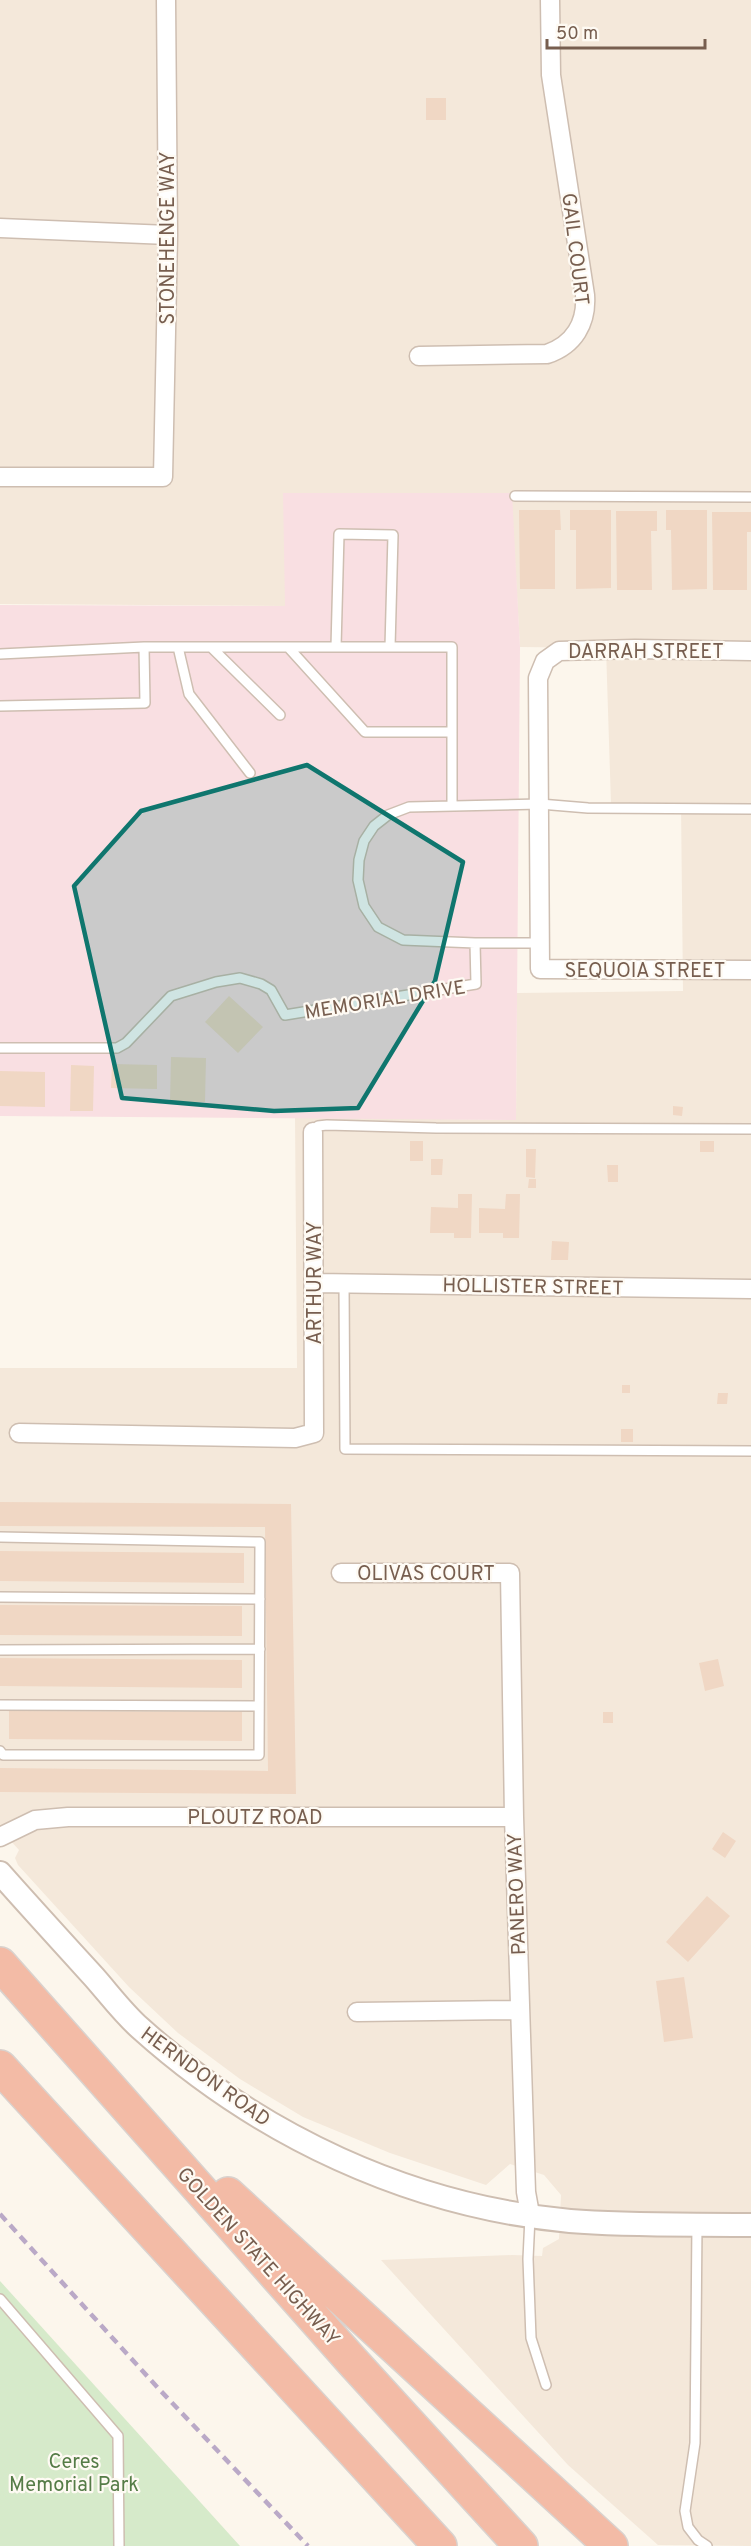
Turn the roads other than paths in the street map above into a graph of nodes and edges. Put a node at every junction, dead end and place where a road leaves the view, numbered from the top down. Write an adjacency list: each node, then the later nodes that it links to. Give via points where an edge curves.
1 (166, 0): 4 (street, STONEHENGE WAY)
2 (550, 0): 5 (street, GAIL COURT, via 551,75 585,315 576,334 564,346 547,354)
3 (0, 228): 4 (street)
4 (168, 235): 6 (street, STONEHENGE WAY, via 163,477)
5 (419, 356)
6 (0, 477)
7 (515, 496): 8 (lane)
8 (751, 496)
9 (144, 647): 10 (lane); 16 (lane); 17 (lane, via 145,702)
10 (178, 647): 11 (lane); 20 (lane, via 189,694)
11 (211, 647): 12 (lane); 18 (lane)
12 (288, 647): 13 (lane); 19 (lane, via 365,732)
13 (336, 647): 14 (lane); 14 (lane, via 339,534 393,535)
14 (390, 647): 19 (lane, via 452,647)
15 (751, 651): 21 (street, DARRAH STREET, via 559,651 545,661 538,678)
16 (0, 654)
17 (0, 706)
18 (280, 716)
19 (452, 732): 22 (lane)
20 (250, 773)
21 (540, 804): 22 (lane); 23 (lane); 25 (street)
22 (452, 806): 24 (lane, via 409,807 388,814 364,840 358,880 364,906 378,927 403,940)
23 (751, 809)
24 (475, 943): 25 (lane); 27 (lane, MEMORIAL DRIVE, via 476,984 285,1015 270,990 240,978 171,996 117,1048)
25 (539, 943): 26 (street, SEQUOIA STREET, via 540,969)
26 (751, 970)
27 (0, 1048)
28 (751, 1129): 29 (lane, via 327,1125 318,1126)
29 (313, 1132): 30 (street, ARTHUR WAY)
30 (315, 1283): 31 (street, HOLLISTER STREET); 33 (street, ARTHUR WAY, via 314,1433 295,1438)
31 (344, 1283): 32 (street, HOLLISTER STREET); 34 (lane, via 345,1449)
32 (751, 1289)
33 (19, 1433)
34 (751, 1450)
35 (0, 1538): 39 (lane, via 260,1542)
36 (342, 1573): 37 (street, OLIVAS COURT)
37 (510, 1573): 45 (street, PANERO WAY)
38 (0, 1597): 39 (lane)
39 (260, 1599): 40 (lane)
40 (260, 1649): 41 (lane); 43 (lane)
41 (0, 1650)
42 (0, 1705): 43 (lane)
43 (259, 1706): 44 (lane, via 259,1755 3,1755)
44 (0, 1751)
45 (514, 1817): 46 (street, PLOUTZ ROAD, via 68,1817 35,1820); 49 (street, PANERO WAY)
46 (0, 1837)
47 (0, 1873): 53 (street, HERNDON ROAD, via 139,2027 250,2113 314,2149 396,2182 456,2200)
48 (0, 1964): 52 (highway, GOLDEN STATE HIGHWAY)
49 (520, 2010): 50 (street); 53 (street, PANERO WAY)
50 (357, 2012)
51 (0, 2067): 59 (highway)
52 (94, 2071): 60 (highway, GOLDEN STATE HIGHWAY); 61 (highway)
53 (530, 2214): 54 (street, HERNDON ROAD, via 589,2222); 57 (lane, via 531,2338)
54 (697, 2224): 55 (street, HERNDON ROAD); 62 (lane, via 695,2443 685,2511 688,2527)
55 (751, 2225)
56 (0, 2299): 58 (lane, via 118,2436)
57 (546, 2385)
58 (119, 2546)
59 (440, 2546)
60 (521, 2546)
61 (611, 2546)
62 (707, 2546)

